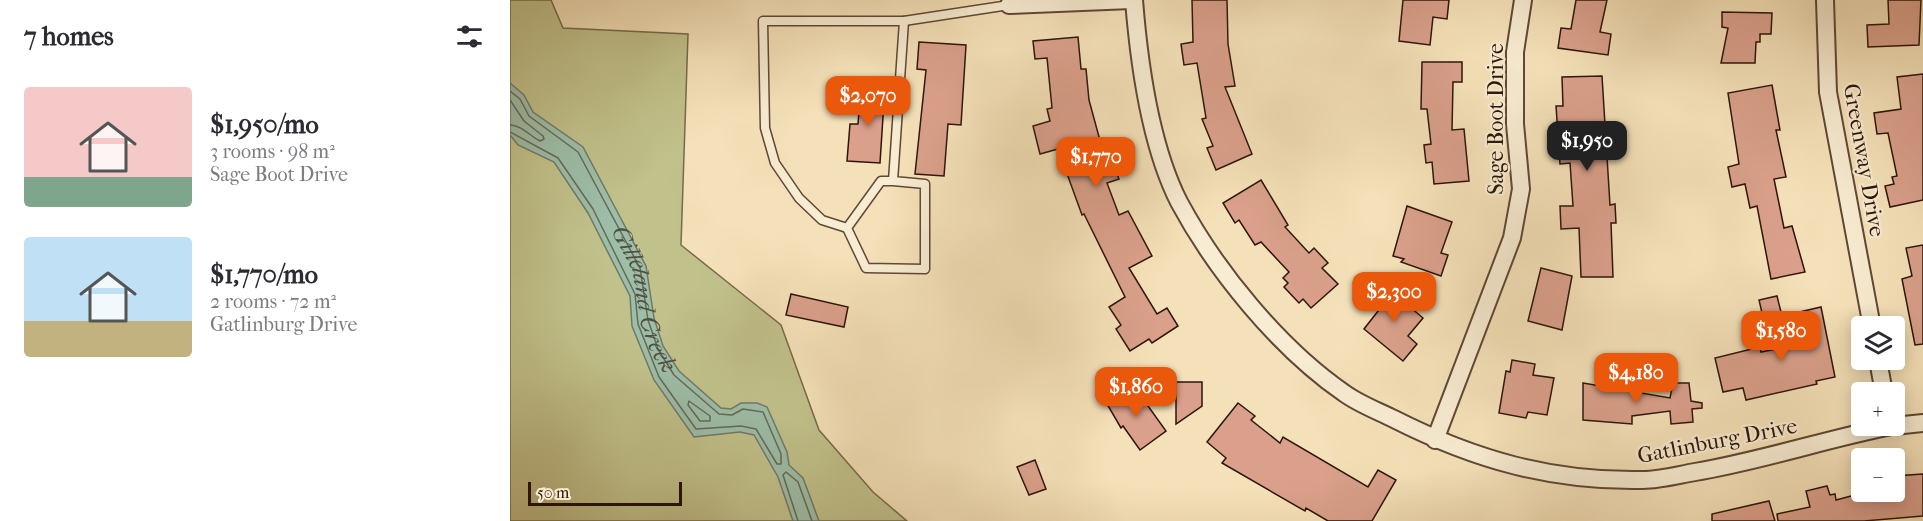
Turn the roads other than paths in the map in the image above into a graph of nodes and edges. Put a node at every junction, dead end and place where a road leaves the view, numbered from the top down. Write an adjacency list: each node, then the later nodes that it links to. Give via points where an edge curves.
1 (1133, 0): 4 (street); 12 (street, Gatlinburg Drive, via 1139,59 1158,142 1179,200 1220,268 1270,330 1344,394)
2 (1523, 0): 12 (street, Sage Boot Drive, via 1515,52 1515,123 1521,189 1512,238)
3 (1825, 0): 8 (street, Greenway Drive, via 1828,92)
4 (1009, 5): 5 (lane)
5 (904, 21): 6 (lane); 7 (lane, via 763,21 765,128 775,163 799,198 822,220)
6 (893, 181): 7 (lane, via 881,181); 7 (lane, via 925,183 925,269 866,268)
7 (847, 228)
8 (1870, 316)
9 (1923, 423): 10 (street, Gatlinburg Drive)
10 (1905, 425)
11 (1851, 436): 12 (street, Gatlinburg Drive, via 1714,469 1646,480 1571,478 1496,462)
12 (1435, 440)

